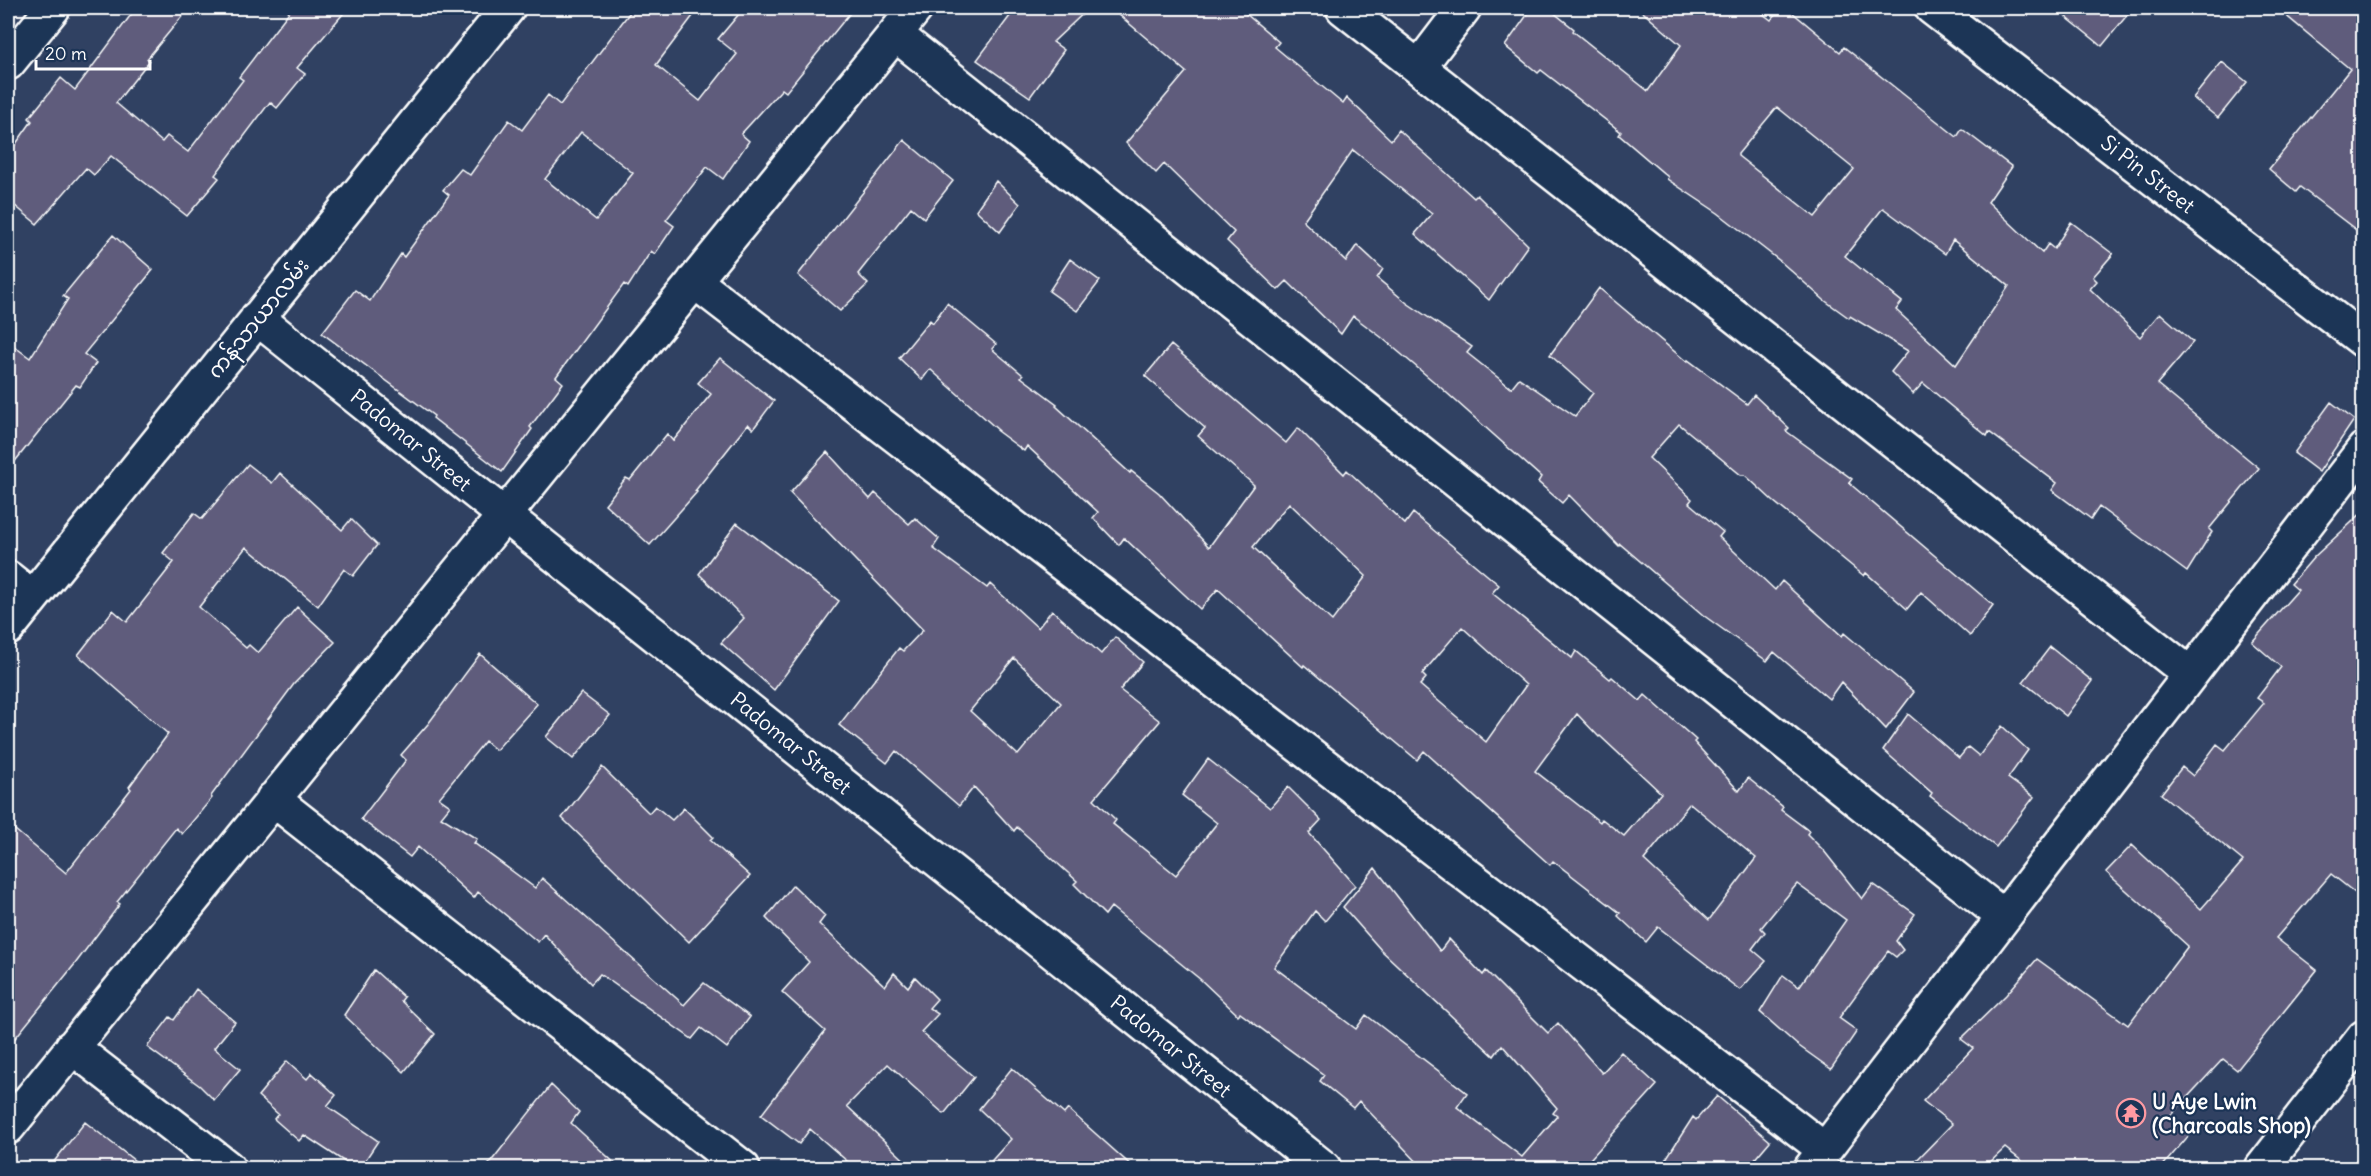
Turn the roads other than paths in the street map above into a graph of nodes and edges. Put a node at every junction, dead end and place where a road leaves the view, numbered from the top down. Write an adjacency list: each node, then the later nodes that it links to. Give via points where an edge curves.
1 (53, 8): 8 (street)
2 (508, 8): 11 (street, ကန်သာယာလမ်း)
3 (916, 8): 7 (street)
4 (1343, 8): 9 (street)
5 (1464, 8): 9 (street)
6 (1932, 8): 12 (street, Si Pin Street)
7 (895, 34): 10 (street); 19 (street)
8 (8, 63)
9 (1419, 67): 17 (street)
10 (694, 281): 14 (street); 23 (street)
11 (257, 318): 14 (street, Padomar Street); 15 (street, ကန်သာယာလမ်း)
12 (2364, 341)
13 (2364, 448): 17 (street)
14 (504, 515): 18 (street); 26 (street, Padomar Street)
15 (20, 588): 16 (street, ကန်သာယာလမ်း)
16 (8, 628)
17 (2190, 674): 19 (street)
18 (273, 799): 21 (street); 25 (street)
19 (2004, 917): 23 (street)
20 (2364, 1037): 27 (street)
21 (72, 1047): 22 (street); 24 (street)
22 (8, 1126)
23 (1818, 1159)
24 (228, 1168)
25 (743, 1168)
26 (1324, 1168)
27 (2262, 1168)

